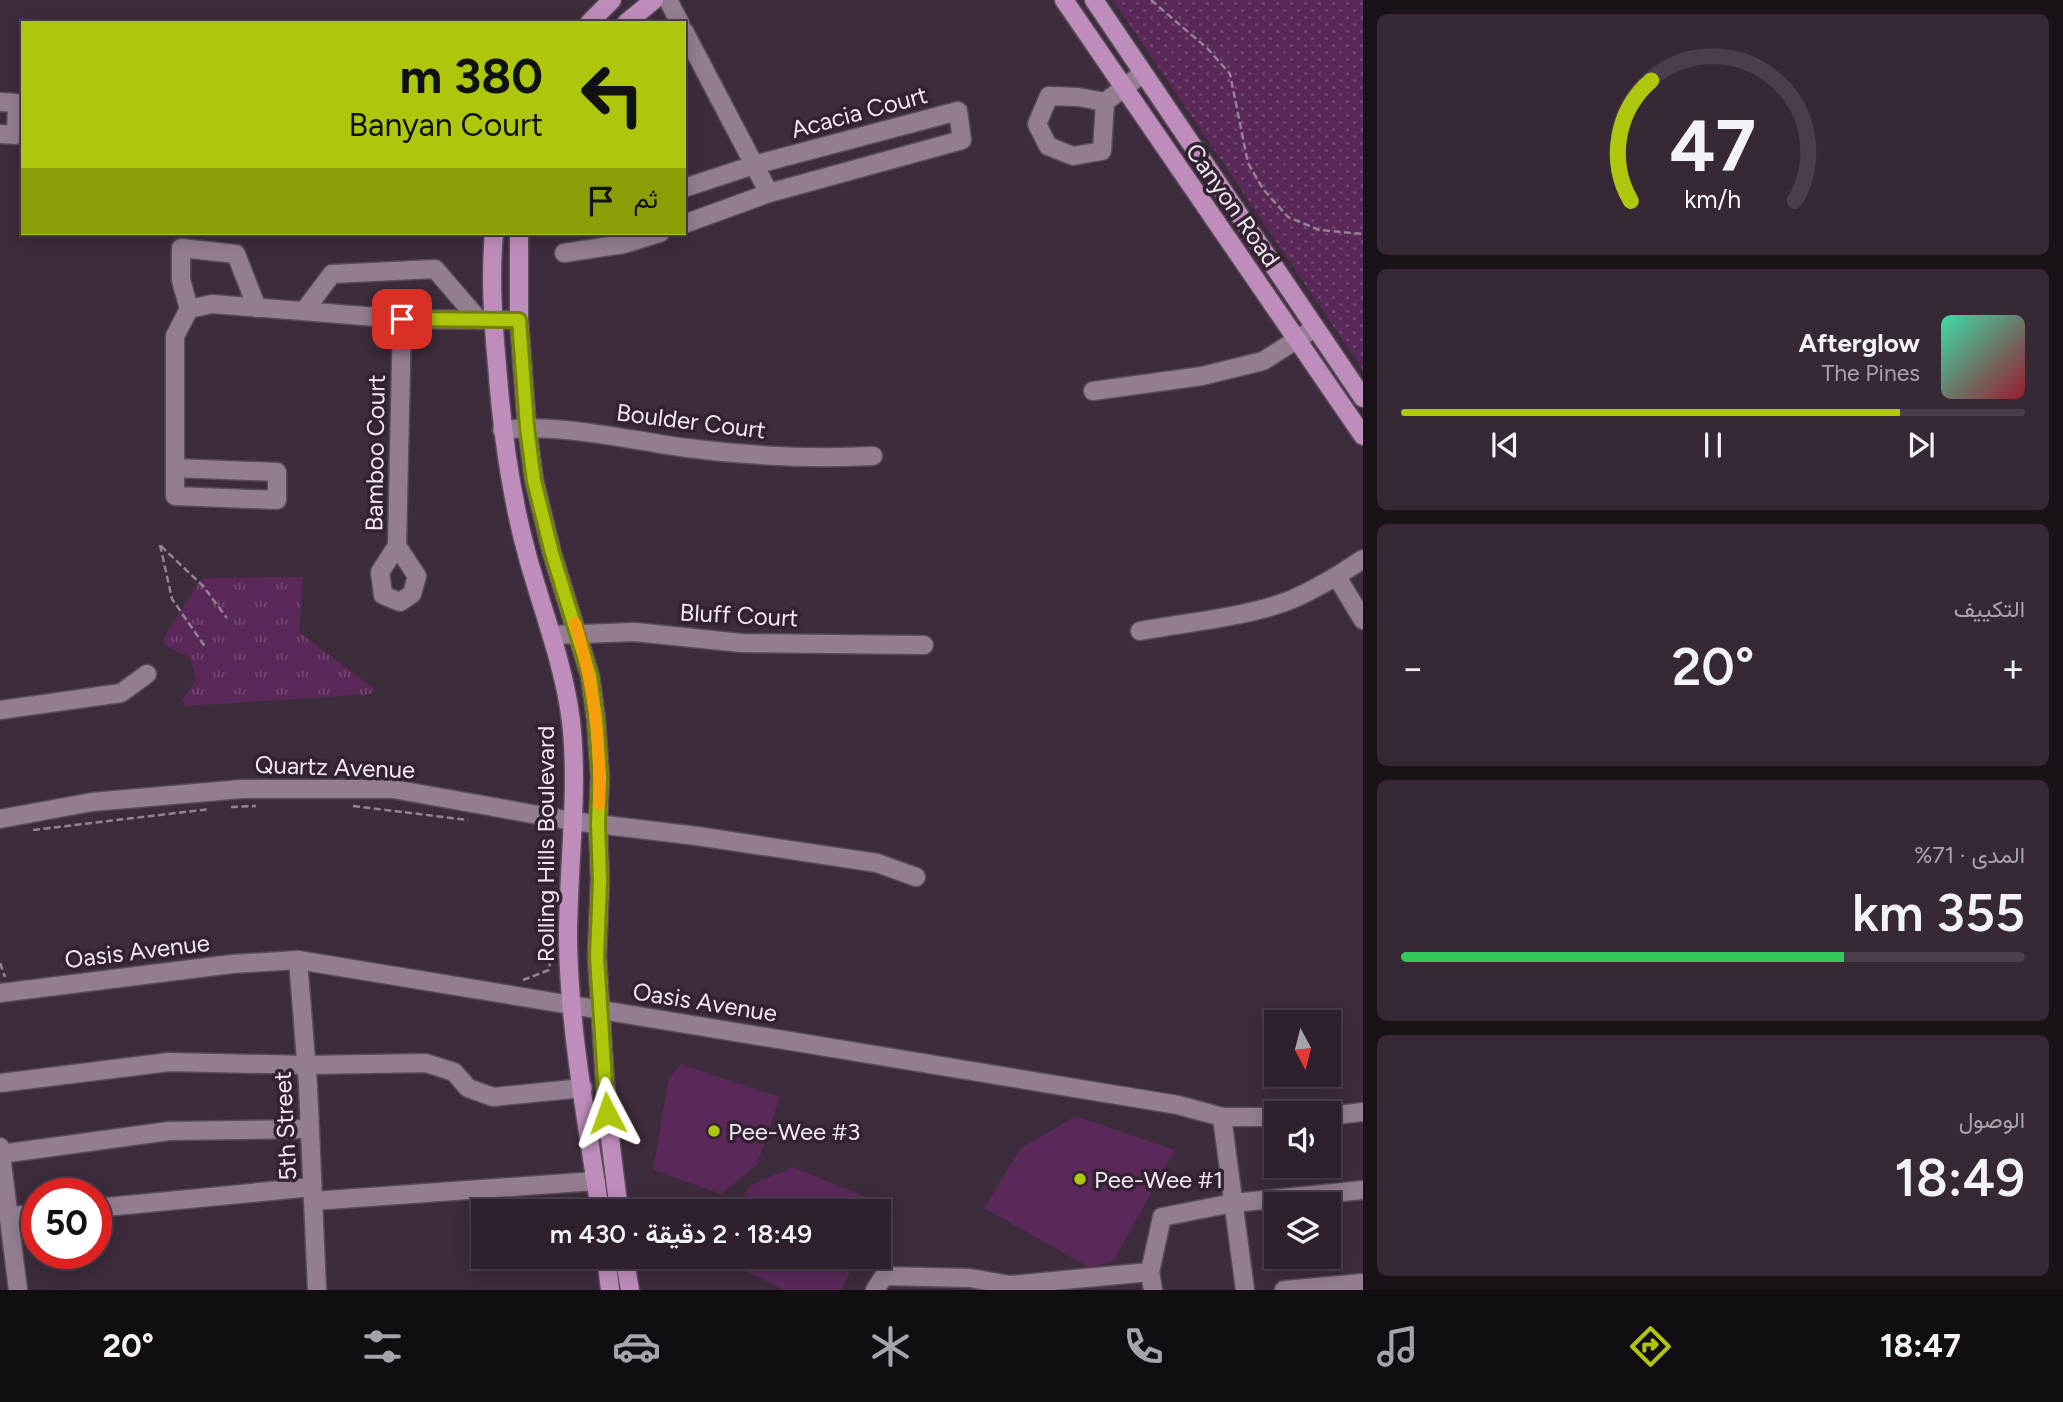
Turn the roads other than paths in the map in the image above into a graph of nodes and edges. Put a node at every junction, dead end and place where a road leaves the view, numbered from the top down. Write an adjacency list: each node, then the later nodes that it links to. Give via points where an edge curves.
1 (612, 0): 6 (main road)
2 (654, 0): 7 (main road)
3 (668, 0): 8 (street)
4 (1063, 0): 11 (main road, Canyon Road)
5 (1094, 0): 10 (main road, Canyon Road)
6 (591, 21)
7 (628, 21)
8 (679, 21)
9 (686, 35): 15 (street)
10 (1142, 74): 11 (street); 30 (main road, Canyon Road)
11 (1123, 89): 13 (street); 31 (main road, Canyon Road)
12 (0, 102): 14 (street, via 18,103 16,135)
13 (1105, 102)
14 (0, 135)
15 (754, 165): 16 (street, Acacia Court); 17 (street); 17 (street, Acacia Court, via 958,111 962,140)
16 (686, 187)
17 (769, 193): 18 (street, Acacia Court)
18 (686, 223)
19 (494, 235): 29 (main road, Rolling Hills Boulevard)
20 (519, 235): 28 (main road)
21 (647, 235): 22 (street)
22 (622, 239): 23 (street)
23 (564, 253)
24 (257, 307): 25 (street, via 212,304); 25 (street, via 236,254 181,248 181,280); 26 (street)
25 (189, 309): 38 (street, via 175,336)
26 (304, 311): 27 (street); 29 (street, via 332,274 435,268)
27 (402, 319): 29 (street); 39 (street, Bamboo Court)
28 (519, 320): 29 (street); 34 (main road)
29 (486, 321): 35 (main road, Rolling Hills Boulevard)
30 (1315, 328): 31 (street); 33 (main road, Canyon Road)
31 (1297, 340): 32 (street, via 1263,361 1202,376); 36 (main road, Canyon Road)
32 (1093, 391)
33 (1363, 398)
34 (527, 427): 35 (street, Boulder Court); 37 (street, Boulder Court, via 755,456); 44 (main road, via 537,493)
35 (502, 430): 45 (main road, Rolling Hills Boulevard, via 519,520)
36 (1363, 436)
37 (873, 456)
38 (175, 468): 38 (street, via 175,496 277,500 277,472)
39 (397, 546)
40 (1363, 559): 41 (street)
41 (1337, 577): 42 (street); 43 (street, via 1292,599 1226,617)
42 (1363, 620)
43 (1140, 631)
44 (578, 633): 45 (street, Bluff Court); 46 (street, Bluff Court, via 635,632 741,643); 51 (main road, via 596,719)
45 (552, 635): 50 (main road, Rolling Hills Boulevard, via 571,720)
46 (924, 645)
47 (146, 674): 48 (street, via 121,694)
48 (0, 710)
49 (0, 818): 50 (street, Quartz Avenue, via 92,802 242,789 393,789)
50 (572, 821): 51 (street, Quartz Avenue); 55 (main road, Rolling Hills Boulevard, via 568,938)
51 (598, 823): 52 (street, Quartz Avenue, via 877,863); 56 (main road)
52 (916, 877)
53 (298, 960): 54 (street, Oasis Avenue); 55 (street, Oasis Avenue); 57 (street, 5th Street)
54 (3, 986)
55 (572, 1004): 56 (street, Oasis Avenue); 59 (main road, Rolling Hills Boulevard)
56 (600, 1009): 62 (street, Oasis Avenue, via 1165,1103); 71 (main road)
57 (307, 1065): 58 (street, via 169,1062); 59 (street, via 426,1063 454,1072 468,1088 493,1097); 64 (street, 5th Street)
58 (0, 1083)
59 (583, 1088): 67 (main road, Rolling Hills Boulevard)
60 (1363, 1112): 61 (street)
61 (1341, 1115)
62 (1222, 1117): 63 (street, Oasis Avenue); 72 (street)
63 (1264, 1117)
64 (310, 1129): 66 (street, via 169,1131); 69 (street, 5th Street)
65 (0, 1147): 66 (street)
66 (1, 1154): 75 (street)
67 (596, 1181): 69 (street); 70 (main road, Rolling Hills Boulevard)
68 (1363, 1190): 72 (street)
69 (312, 1194): 73 (street); 81 (street, 5th Street)
70 (598, 1199)
71 (618, 1199)
72 (1233, 1203): 78 (street, via 1162,1217); 85 (street)
73 (112, 1207)
74 (21, 1215): 75 (street)
75 (9, 1216): 80 (street)
76 (608, 1269): 82 (main road)
77 (626, 1269): 83 (main road)
78 (1152, 1281): 84 (street, via 1010,1285 970,1278 884,1276)
79 (1363, 1283): 86 (street)
80 (18, 1290)
81 (317, 1290)
82 (610, 1290)
83 (630, 1290)
84 (875, 1290)
85 (1245, 1290)
86 (1284, 1290)

